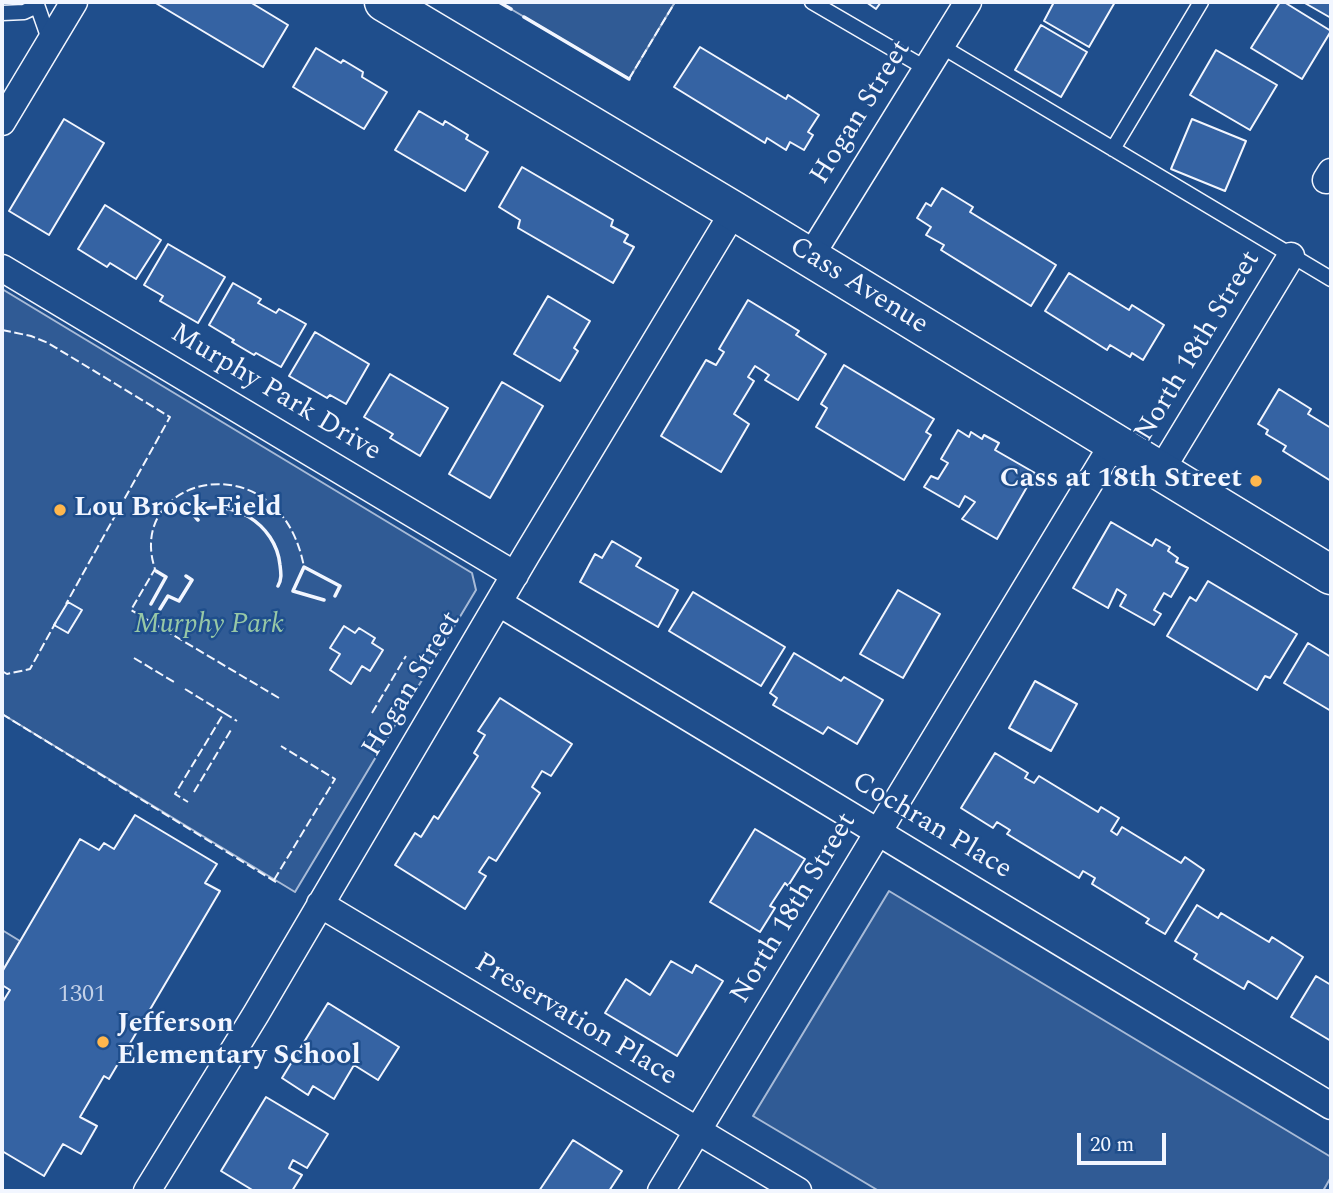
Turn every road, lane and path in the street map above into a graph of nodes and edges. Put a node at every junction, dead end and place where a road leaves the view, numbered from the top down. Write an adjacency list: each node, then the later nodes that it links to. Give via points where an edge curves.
1 (74, 2): 8 (street)
2 (384, 2): 13 (main road, Cass Avenue)
3 (812, 2): 10 (lane)
4 (968, 2): 9 (street, Hogan Street)
5 (1201, 2): 12 (lane)
6 (37, 4): 7 (lane, via 24,12); 8 (lane)
7 (2, 13)
8 (50, 42): 11 (street)
9 (941, 46): 10 (street, Hogan Street); 12 (lane)
10 (927, 69): 15 (street, Hogan Street)
11 (2, 122)
12 (1113, 149): 14 (lane)
13 (734, 211): 15 (main road, Cass Avenue); 20 (street, Hogan Street)
14 (1292, 256): 17 (lane); 19 (street, North 18th Street)
15 (810, 257): 18 (main road, Cass Avenue)
16 (2, 268): 20 (street, Murphy Park Drive)
17 (1331, 279)
18 (1113, 444): 19 (main road, Cass Avenue); 23 (street, North 18th Street)
19 (1160, 472): 21 (main road, Cass Avenue)
20 (515, 575): 22 (street, Hogan Street)
21 (1331, 575)
22 (499, 603): 23 (street, Cochran Place); 24 (street, Hogan Street)
23 (878, 832): 25 (street, Cochran Place); 26 (street, North 18th Street)
24 (320, 904): 26 (street, Preservation Place); 27 (street, Hogan Street)
25 (1331, 1106)
26 (697, 1131): 28 (street, North 18th Street); 29 (street, Preservation Place)
27 (146, 1191)
28 (661, 1191)
29 (798, 1191)

